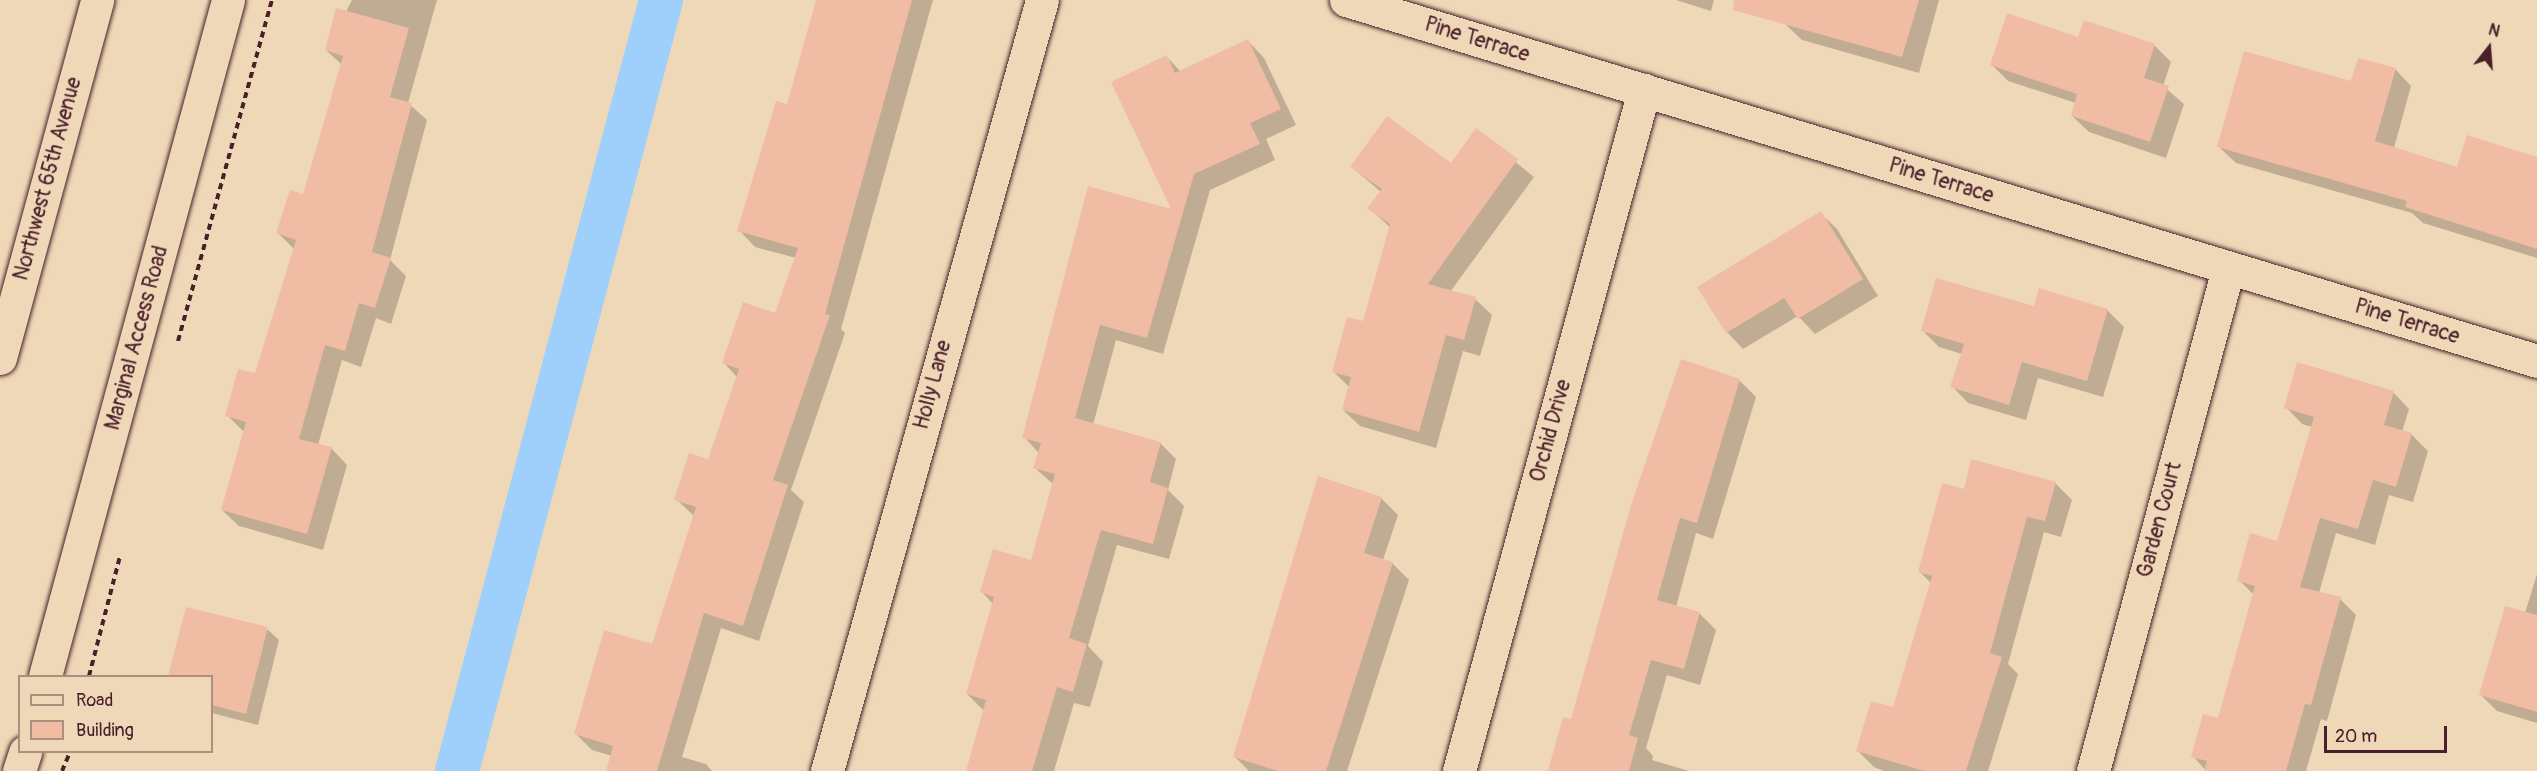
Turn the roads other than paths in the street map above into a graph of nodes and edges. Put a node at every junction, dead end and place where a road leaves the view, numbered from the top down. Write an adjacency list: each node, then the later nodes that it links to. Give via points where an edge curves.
1 (97, 0): 7 (street, Northwest 65th Avenue)
2 (228, 0): 9 (street, Marginal Access Road)
3 (1042, 0): 12 (street, Holly Lane)
4 (1346, 0): 5 (street, Pine Terrace)
5 (1644, 90): 6 (street, Pine Terrace); 13 (street, Orchid Drive)
6 (2228, 269): 8 (street, Pine Terrace); 14 (street, Garden Court)
7 (0, 358)
8 (2537, 361)
9 (45, 675)
10 (25, 753): 11 (street)
11 (19, 771)
12 (827, 771)
13 (1459, 771)
14 (2093, 771)

